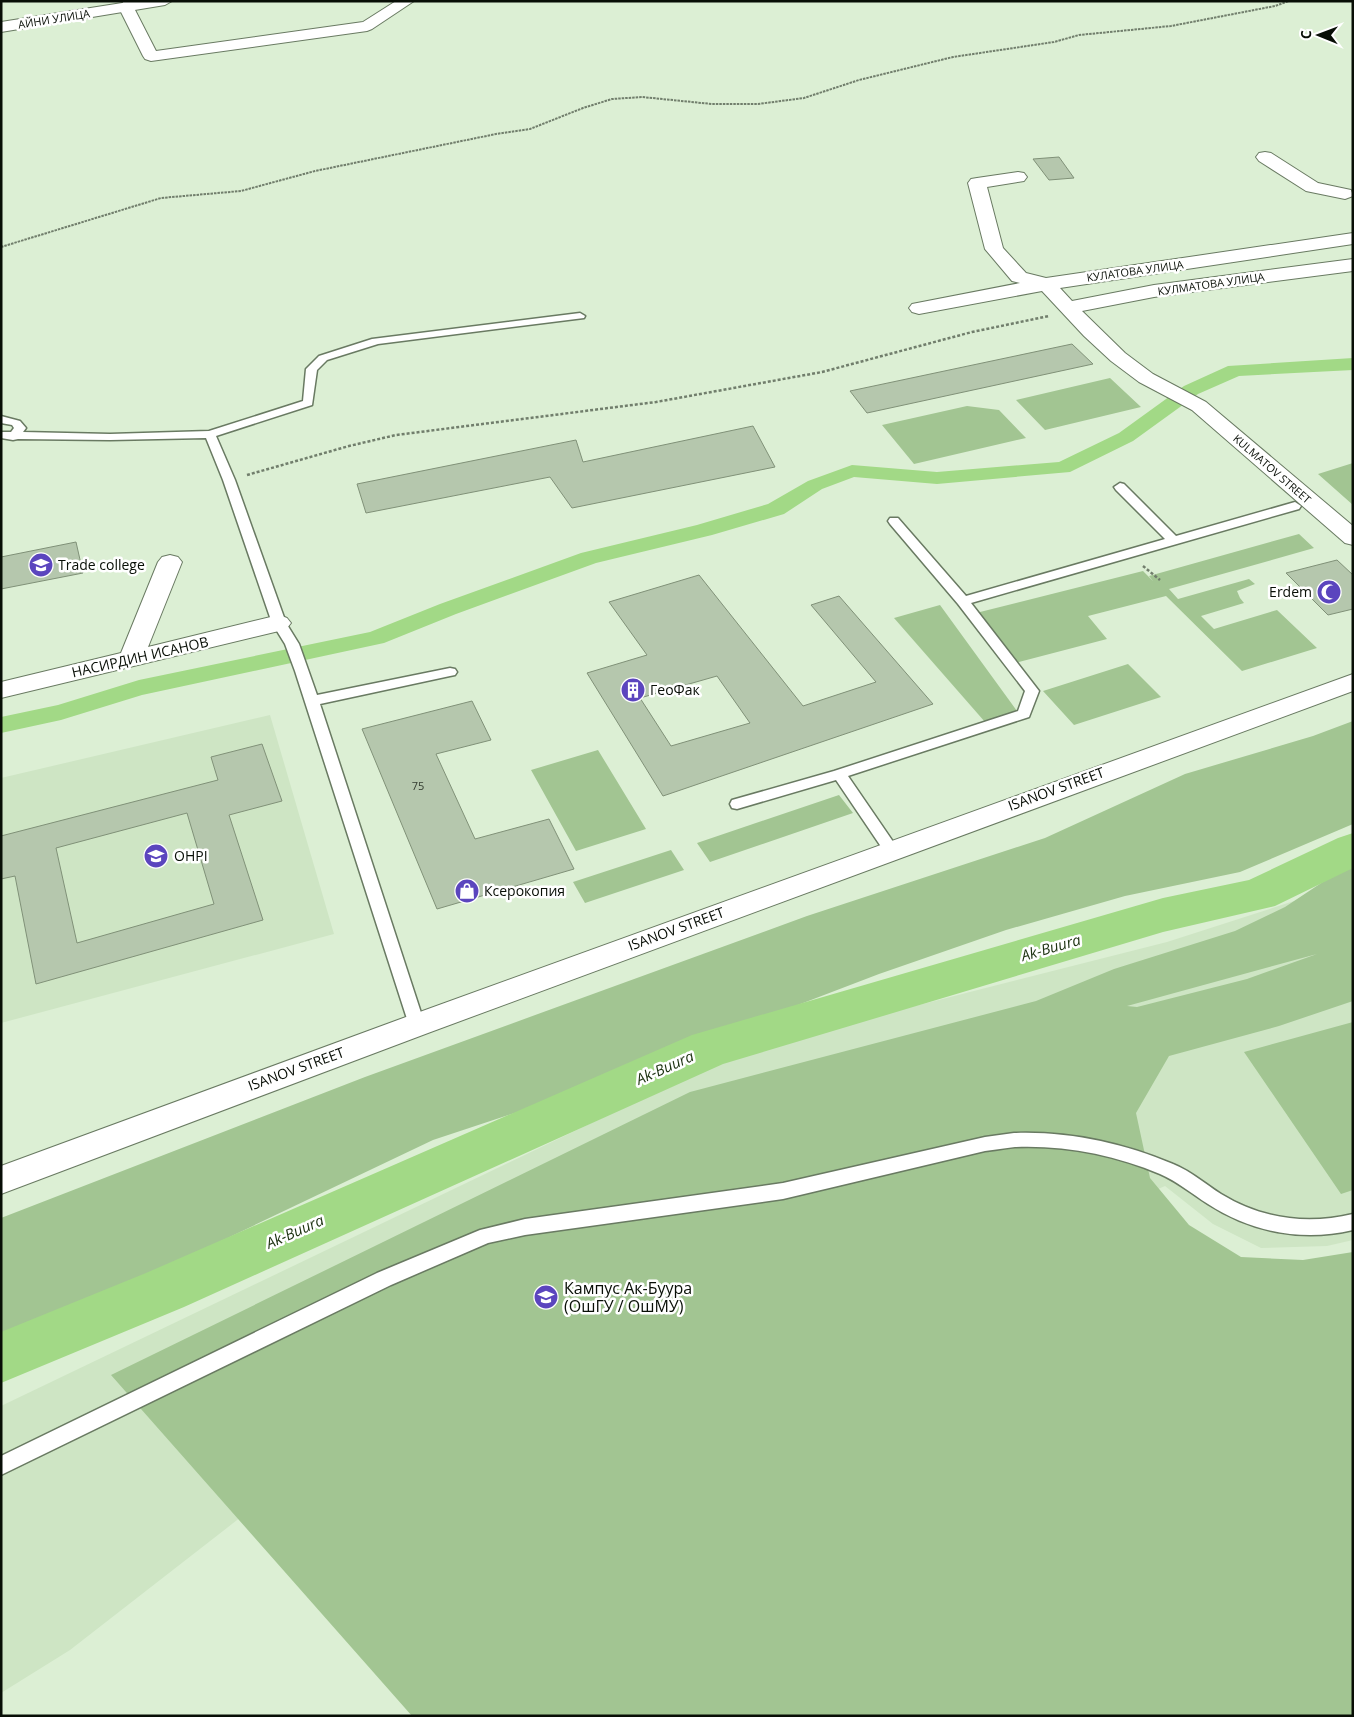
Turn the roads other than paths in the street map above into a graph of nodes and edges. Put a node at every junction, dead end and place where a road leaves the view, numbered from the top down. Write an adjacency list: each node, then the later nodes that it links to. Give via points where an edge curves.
1 (165, 1): 3 (street, АЙНИ УЛИЦА)
2 (406, 1): 3 (street, via 367,26 152,56)
3 (129, 5): 4 (street, АЙНИ УЛИЦА)
4 (1, 27)
5 (1265, 157): 7 (street, via 1312,187)
6 (1018, 177): 10 (street, via 976,183 994,249 1019,277)
7 (1350, 195)
8 (1353, 238): 10 (street, КУЛАТОВА УЛИЦА)
9 (1353, 264): 11 (street, КУЛМАТОВА УЛИЦА, via 1154,291)
10 (1046, 284): 11 (street, KULMATOV STREET); 12 (street, КУЛАТОВА УЛИЦА)
11 (1070, 307): 20 (street, KULMATOV STREET, via 1118,356 1146,378 1192,401)
12 (919, 308)
13 (580, 316): 15 (lane, via 376,341 323,358 312,368 308,403)
14 (1, 419): 16 (lane, via 16,423 20,428)
15 (210, 434): 16 (lane); 24 (lane)
16 (7, 436)
17 (1120, 487): 21 (lane)
18 (1295, 506): 21 (lane)
19 (894, 521): 23 (lane)
20 (1353, 538)
21 (1174, 540): 23 (lane)
22 (170, 562): 25 (street)
23 (963, 601): 30 (lane, via 1032,691 1024,714)
24 (279, 623): 25 (street, НАСИРДИН ИСАНОВ); 29 (lane, via 292,644)
25 (130, 660): 28 (street, НАСИРДИН ИСАНОВ)
26 (450, 672): 29 (lane)
27 (1353, 682): 32 (street, ISANOV STREET)
28 (1, 690)
29 (312, 701): 33 (lane)
30 (839, 774): 31 (lane); 32 (lane)
31 (737, 804)
32 (891, 850): 33 (street, ISANOV STREET)
33 (417, 1025): 34 (street, ISANOV STREET)
34 (1, 1180)
35 (1353, 1222): 36 (lane, via 1308,1229 1248,1216 1222,1204 1169,1170 1101,1148 1065,1142 1018,1140 985,1144 783,1191 526,1227 486,1236 384,1279)
36 (1, 1466)

